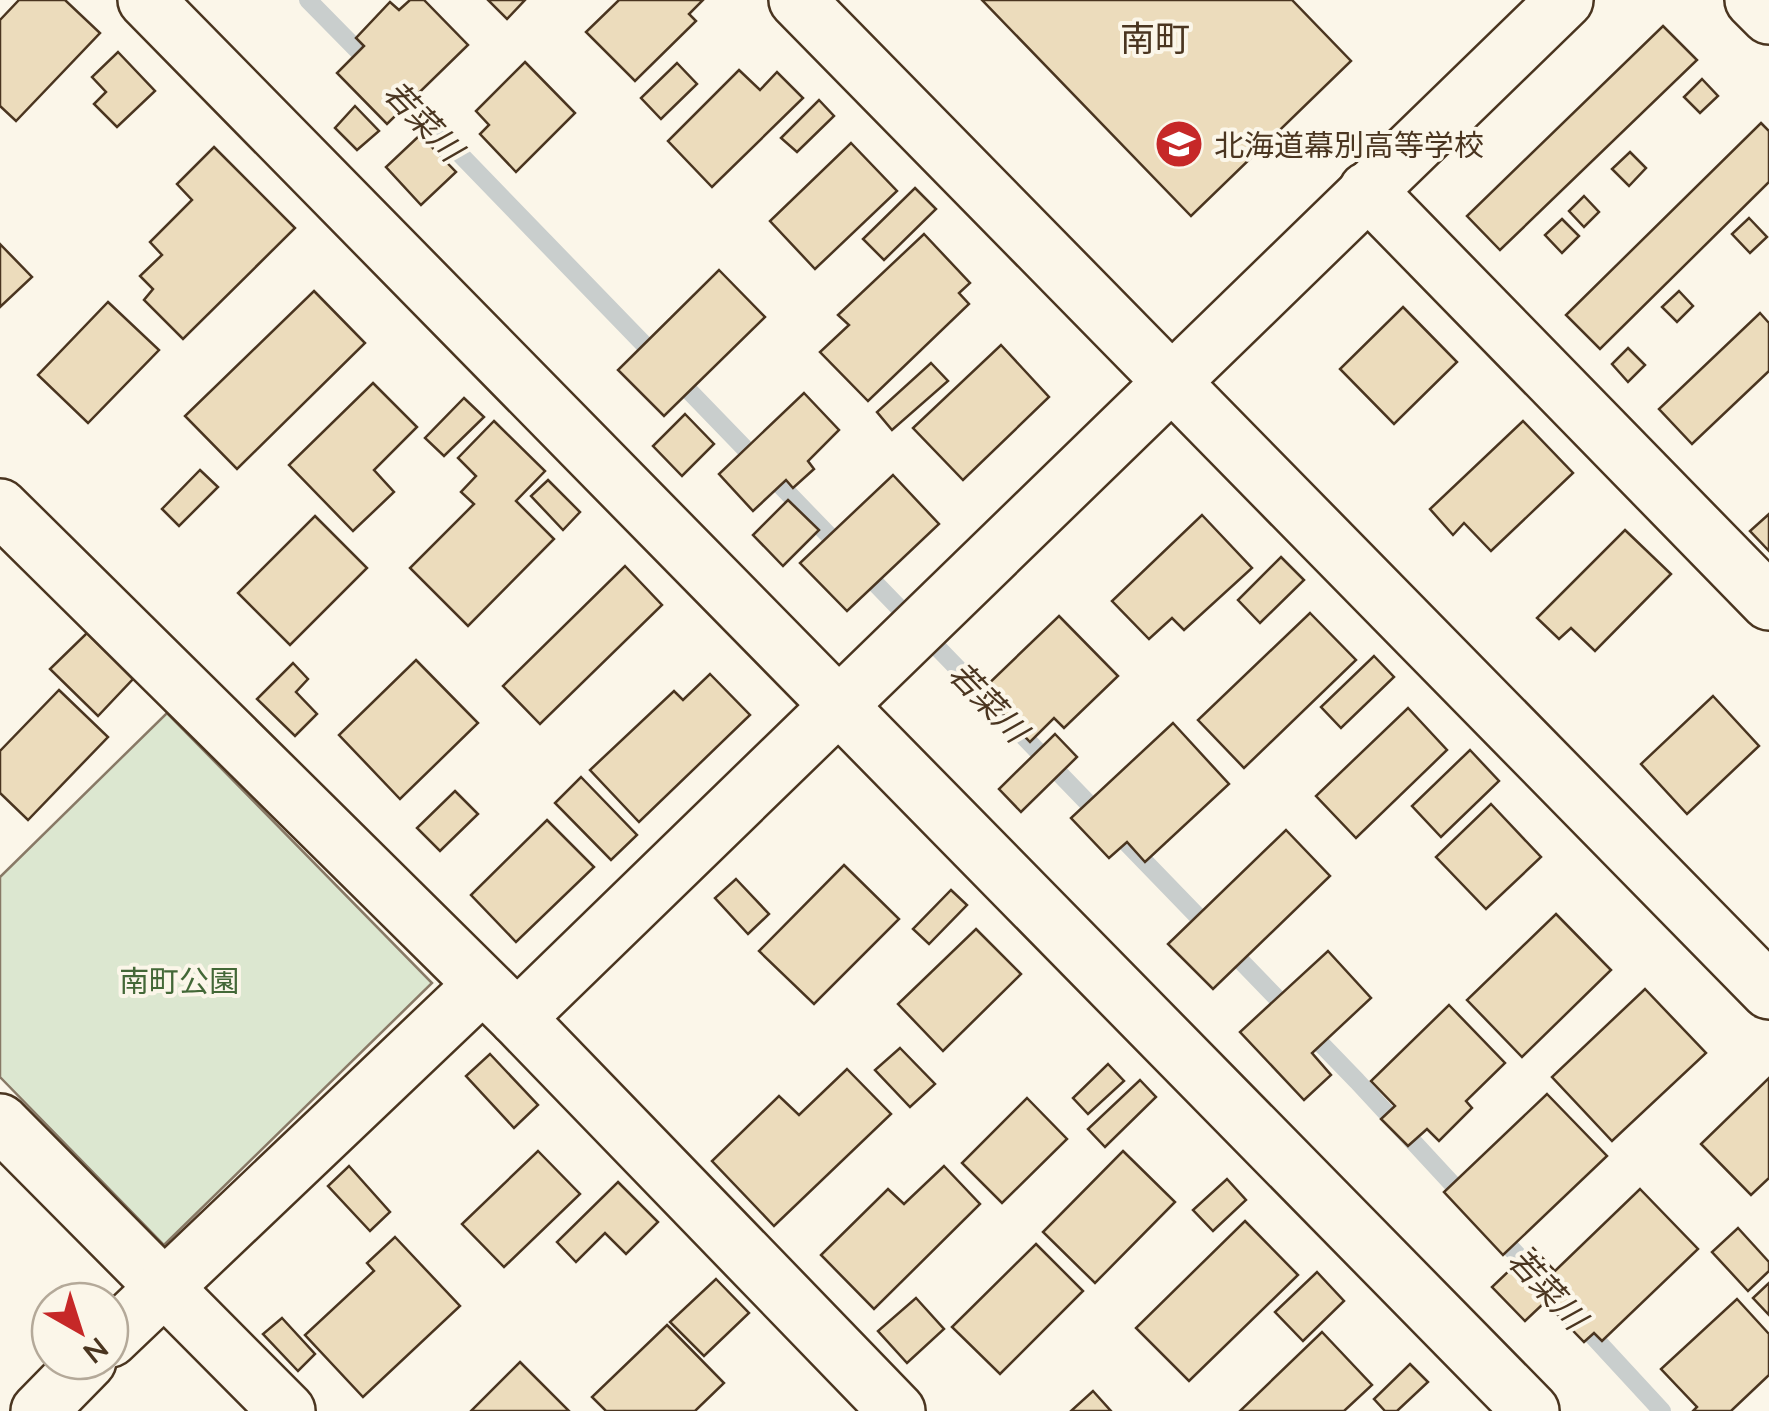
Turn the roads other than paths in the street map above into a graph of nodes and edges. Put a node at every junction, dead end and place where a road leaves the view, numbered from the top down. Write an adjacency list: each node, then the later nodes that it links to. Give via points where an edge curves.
1 (146, 0): 10 (street)
2 (796, 0): 7 (street)
3 (1566, 0): 6 (street)
4 (1753, 0): 5 (street)
5 (1769, 16)
6 (1367, 190): 7 (street); 9 (street)
7 (1171, 380): 10 (street); 11 (street)
8 (0, 507): 12 (street)
9 (1769, 602)
10 (837, 708): 12 (street); 20 (street)
11 (1769, 991)
12 (499, 1002): 14 (street); 19 (street)
13 (0, 1122): 14 (street)
14 (163, 1285): 15 (street); 18 (street)
15 (130, 1319)
16 (68, 1381): 17 (street)
17 (38, 1411)
18 (287, 1411)
19 (897, 1411)
20 (1530, 1411)

